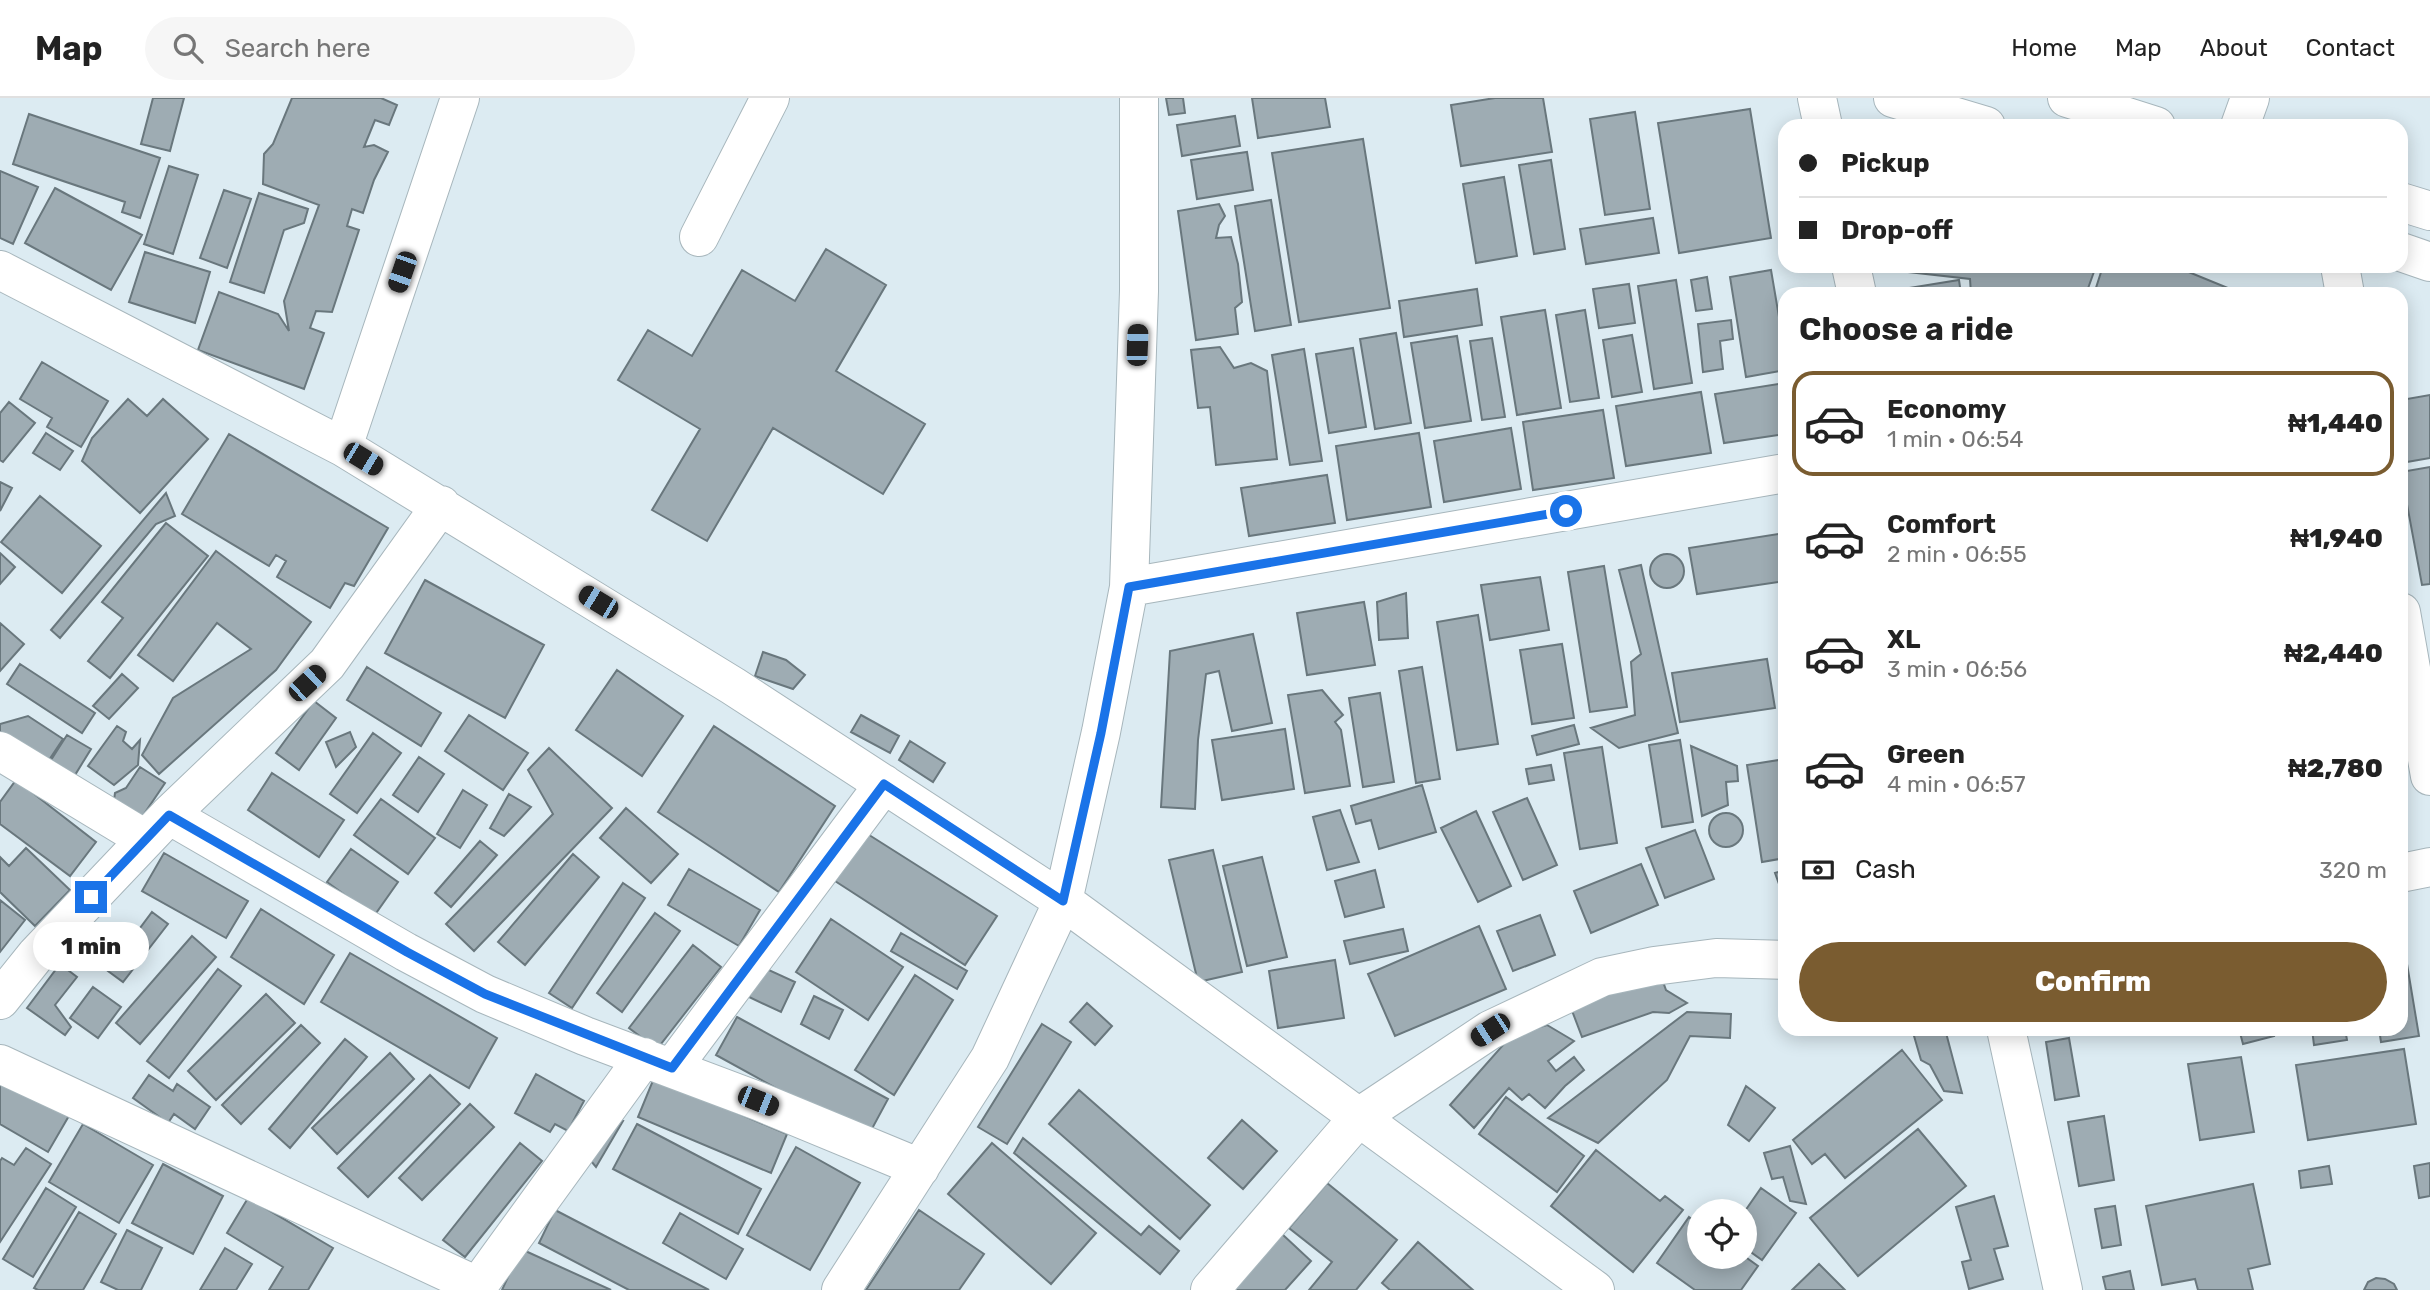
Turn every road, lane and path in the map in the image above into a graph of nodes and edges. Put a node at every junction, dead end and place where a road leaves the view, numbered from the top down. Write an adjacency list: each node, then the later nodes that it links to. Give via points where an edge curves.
1 (460, 98): 18 (street)
2 (770, 98): 14 (street)
3 (1139, 98): 21 (street, via 1139,291)
4 (1817, 98): 8 (street)
5 (1893, 98): 9 (street)
6 (2067, 98): 10 (street)
7 (2250, 98): 11 (street)
8 (1822, 119)
9 (1963, 119)
10 (2134, 119)
11 (2242, 119)
12 (2408, 204): 13 (street)
13 (2430, 211)
14 (699, 237)
15 (2408, 255): 16 (street)
16 (2430, 262)
17 (0, 270): 18 (street)
18 (343, 447): 20 (street)
19 (1778, 474): 21 (street)
20 (441, 505): 25 (street); 26 (street, via 327,664)
21 (1129, 587): 29 (street)
22 (2408, 652): 24 (street)
23 (0, 751): 26 (street)
24 (2430, 776)
25 (884, 784): 29 (street); 33 (street)
26 (157, 827): 31 (street, via 36,955); 33 (street, via 485,994)
27 (2430, 867): 28 (street)
28 (2408, 872)
29 (1063, 901): 35 (street); 36 (street, via 990,1058)
30 (1778, 960): 35 (street, via 1716,958 1602,977 1490,1030)
31 (0, 1000)
32 (2008, 1036): 41 (street)
33 (658, 1063): 36 (street); 37 (street)
34 (0, 1064): 37 (street)
35 (1359, 1117): 39 (street); 40 (street)
36 (920, 1168): 38 (street)
37 (476, 1288)
38 (841, 1290)
39 (1210, 1290)
40 (1595, 1290)
41 (2063, 1290)

